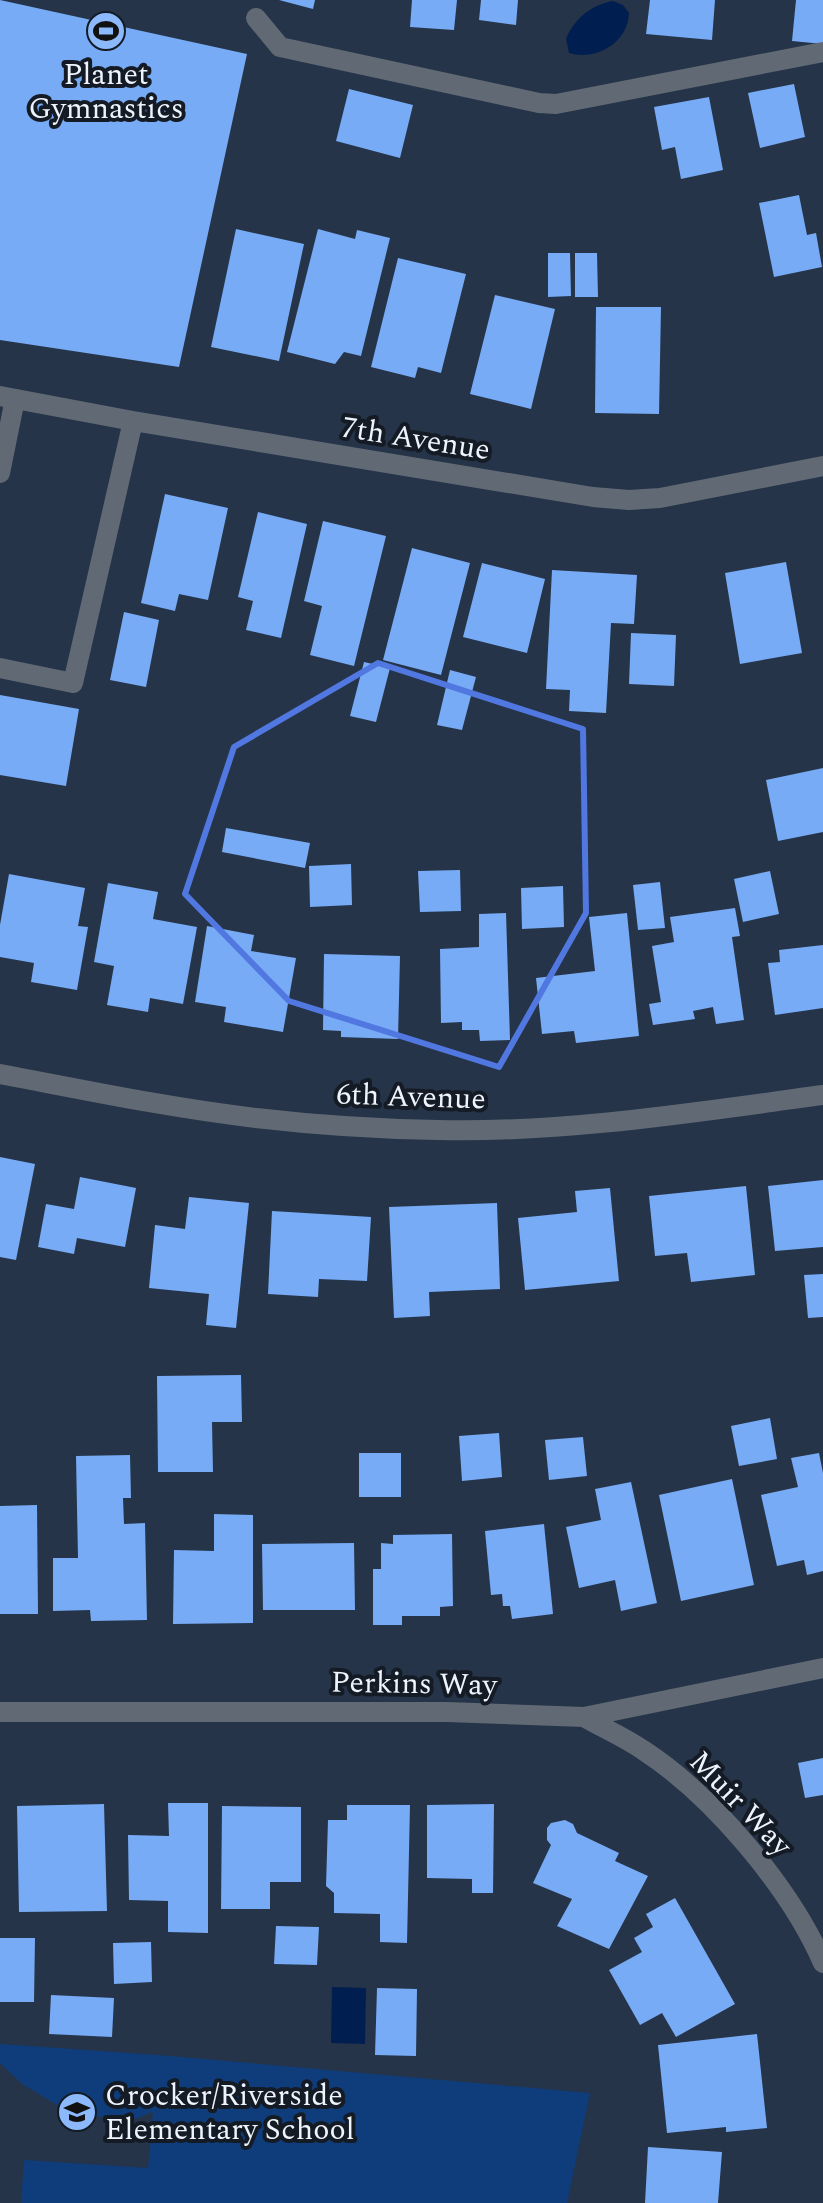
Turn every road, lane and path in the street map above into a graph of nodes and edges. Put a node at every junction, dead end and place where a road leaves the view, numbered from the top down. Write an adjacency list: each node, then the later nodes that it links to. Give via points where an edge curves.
1 (256, 18): 2 (street, via 280,47 539,103)
2 (823, 52)
3 (8, 397): 4 (street, 7th Avenue); 6 (street)
4 (133, 421): 5 (street, 7th Avenue, via 629,500); 7 (street, via 73,683)
5 (823, 466)
6 (0, 473)
7 (0, 668)
8 (0, 1074): 9 (street, 6th Avenue, via 256,1118 440,1130 605,1122)
9 (823, 1095)
10 (823, 1668): 12 (street, Perkins Way)
11 (0, 1712): 12 (street, Perkins Way)
12 (584, 1717): 13 (street, Muir Way, via 643,1750 745,1842 805,1926)
13 (823, 1963)

